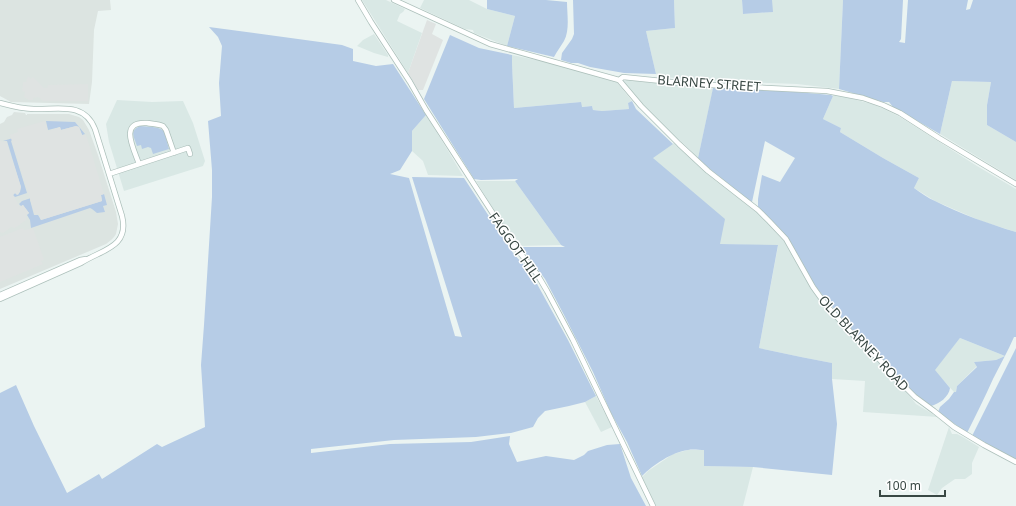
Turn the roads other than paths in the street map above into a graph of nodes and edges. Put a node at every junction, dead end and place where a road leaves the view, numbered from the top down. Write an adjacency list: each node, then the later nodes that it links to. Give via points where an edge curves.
1 (358, 0): 14 (street, FAGGOT HILL, via 512,243 537,274 573,340)
2 (394, 0): 3 (street, BLARNEY STREET, via 494,45)
3 (618, 80): 9 (street, BLARNEY STREET, via 623,78 827,91 863,98 900,113); 13 (street, OLD BLARNEY ROAD, via 640,106 708,171 758,210 786,239 826,305 915,397 954,427)
4 (0, 103): 8 (street, via 30,109 68,108 83,113 94,125)
5 (174, 153): 6 (street, via 188,148); 7 (street); 7 (street, via 163,126 138,123 129,132)
6 (190, 154)
7 (139, 164): 8 (street)
8 (109, 174): 10 (street, via 123,218 123,232 114,246)
9 (1016, 184)
10 (88, 259): 11 (street, via 80,260); 12 (street)
11 (0, 295)
12 (0, 299)
13 (1016, 462)
14 (653, 506)

